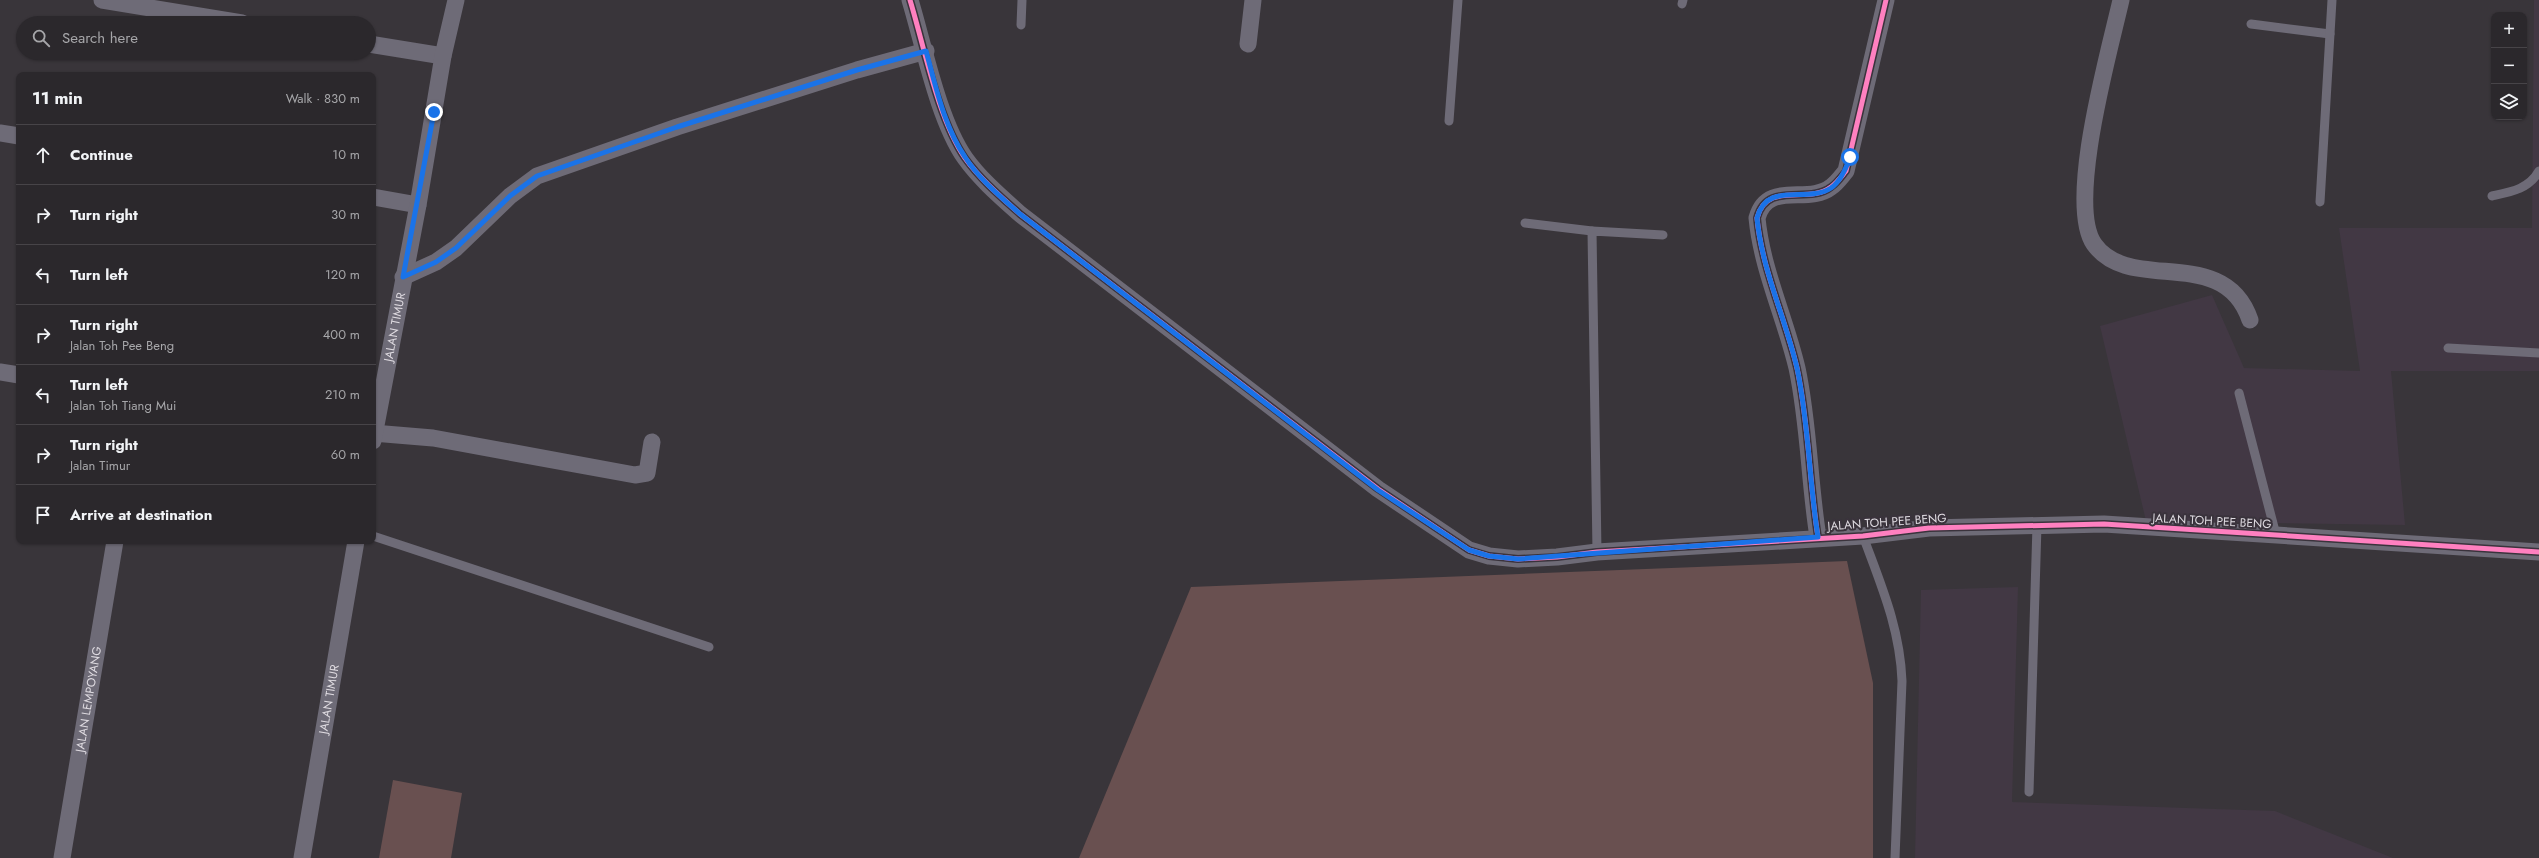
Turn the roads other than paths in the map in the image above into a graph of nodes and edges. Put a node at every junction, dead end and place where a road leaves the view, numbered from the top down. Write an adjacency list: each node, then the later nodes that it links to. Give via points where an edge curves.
1 (456, 0): 17 (street, JALAN TIMUR)
2 (910, 0): 16 (street, JALAN TOH PEE BENG)
3 (1022, 0): 12 (lane)
4 (1252, 0): 14 (street)
5 (1458, 0): 18 (lane)
6 (1886, 0): 43 (street, via 1846,171 1831,188 1773,198 1759,209 1757,218 1768,277 1791,345 1804,405)
7 (2121, 0): 30 (street, via 2091,133 2085,179 2086,218 2094,244 2115,263 2199,275 2230,288 2244,304)
8 (2332, 0): 13 (lane)
9 (110, 1): 10 (street)
10 (200, 16)
11 (2251, 24): 13 (lane)
12 (1021, 25)
13 (2330, 34): 24 (lane)
14 (1248, 44)
15 (376, 45): 17 (street)
16 (926, 51): 29 (street, via 677,127 544,173 510,196 456,248 436,262); 46 (street, JALAN TOH PEE BENG, via 952,134 965,158 987,183 1020,214 1378,490 1469,550 1489,556 1518,559 1557,558)
17 (443, 56): 25 (street, JALAN TIMUR)
18 (1449, 121)
19 (0, 133): 20 (street)
20 (16, 136)
21 (2539, 171): 22 (lane, via 2535,179 2520,190)
22 (2492, 196)
23 (376, 198): 25 (street)
24 (2320, 202)
25 (418, 205): 29 (street, JALAN TIMUR)
26 (1525, 223): 27 (lane)
27 (1592, 231): 28 (lane); 46 (lane)
28 (1663, 235)
29 (403, 277): 36 (street, JALAN TIMUR)
30 (2250, 320)
31 (2448, 348): 32 (lane)
32 (2539, 353)
33 (0, 372): 34 (street)
34 (16, 375)
35 (2239, 393): 40 (lane)
36 (376, 420)
37 (376, 436): 38 (street, via 433,438 635,475 646,472)
38 (652, 442)
39 (2037, 524): 40 (street, JALAN TOH PEE BENG, via 2104,524); 41 (street, JALAN TOH PEE BENG, via 1929,528); 49 (lane)
40 (2276, 535): 47 (street, JALAN TOH PEE BENG)
41 (1863, 536): 43 (street, JALAN TOH PEE BENG); 52 (lane, via 1897,631 1901,654)
42 (376, 537): 48 (lane)
43 (1818, 537): 46 (street, JALAN TOH PEE BENG)
44 (114, 544): 50 (street, JALAN LEMPOYANG)
45 (355, 544): 51 (street, JALAN TIMUR)
46 (1597, 552)
47 (2539, 552)
48 (709, 647)
49 (2029, 792)
50 (62, 858)
51 (302, 858)
52 (1895, 858)

